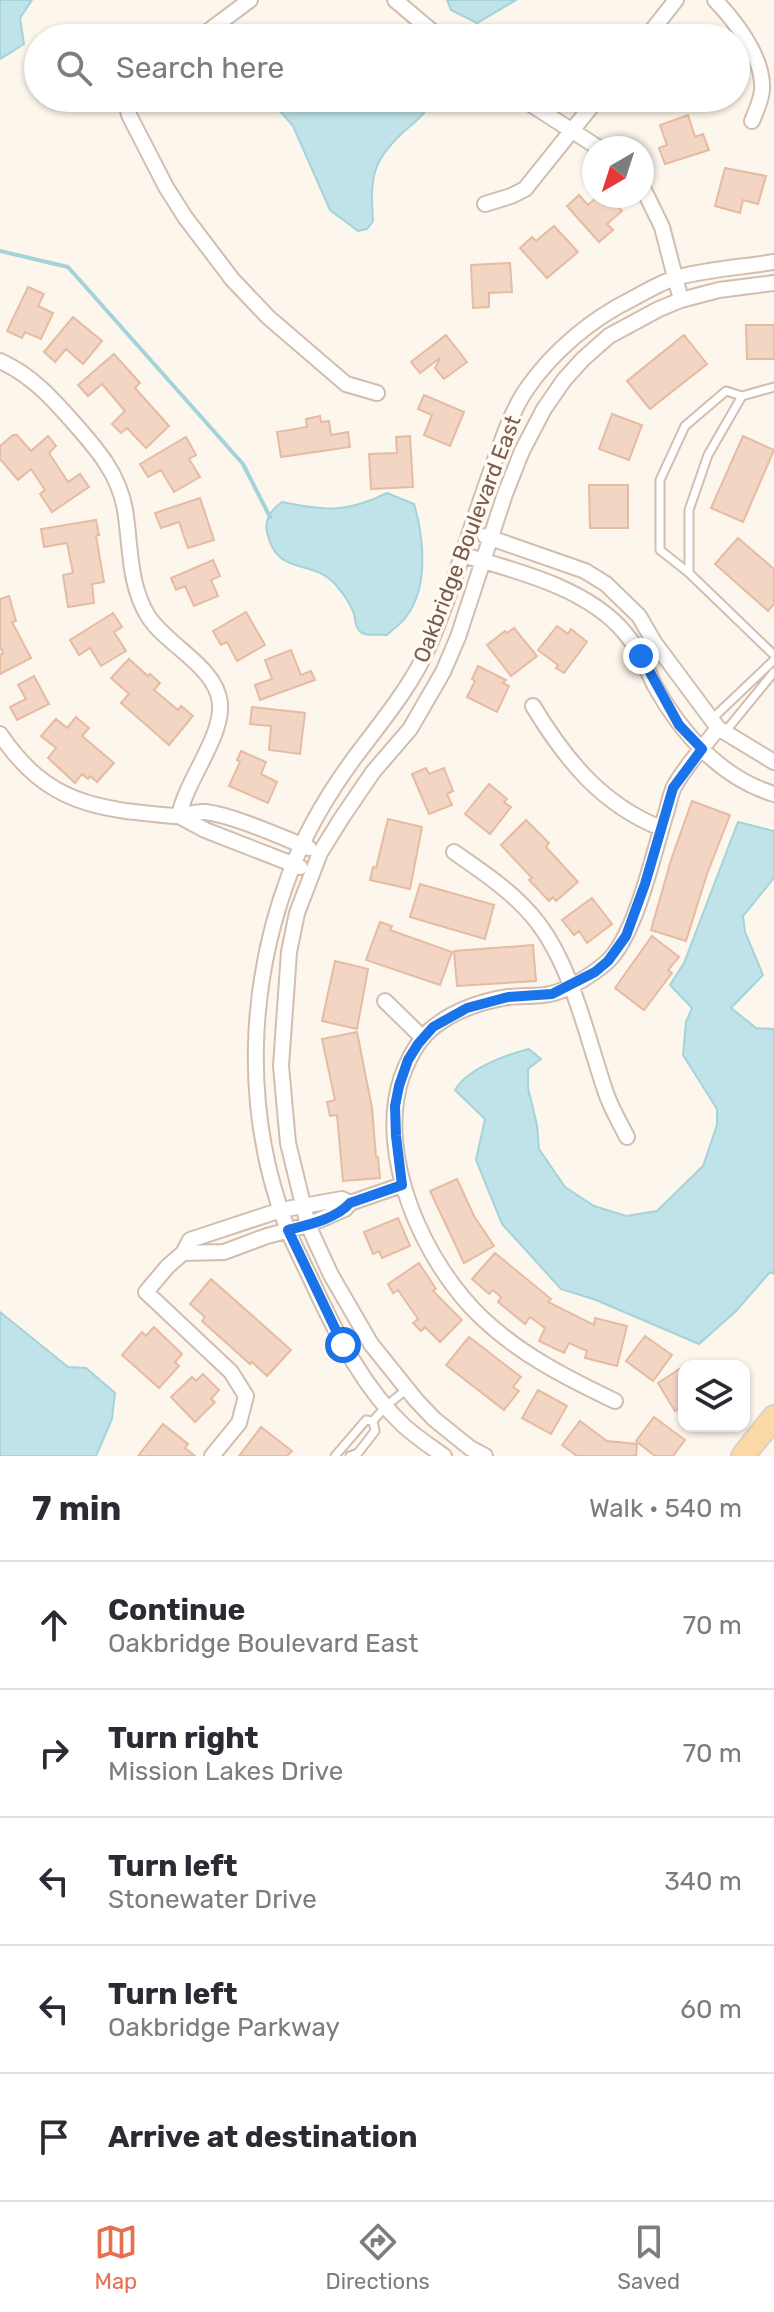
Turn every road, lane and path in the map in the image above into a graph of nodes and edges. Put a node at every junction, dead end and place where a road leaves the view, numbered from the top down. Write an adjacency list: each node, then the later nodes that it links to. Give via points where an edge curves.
1 (250, 0): 5 (street)
2 (395, 0): 6 (street)
3 (676, 0): 7 (street)
4 (715, 0): 8 (street)
5 (218, 24)
6 (423, 24)
7 (657, 24)
8 (735, 24)
9 (750, 51): 13 (street, via 761,75 761,99)
10 (128, 112): 24 (street, via 166,187 232,279 346,384)
11 (544, 112): 14 (street)
12 (587, 112): 14 (street)
13 (752, 121)
14 (573, 130): 15 (street); 16 (street, via 525,189)
15 (582, 136)
16 (485, 204)
17 (653, 208): 19 (street)
18 (774, 262): 19 (street, Oakbridge Boulevard East)
19 (677, 277): 21 (street); 26 (street, Oakbridge Boulevard East, via 610,310 526,390 501,442)
20 (774, 283): 21 (street, Oakbridge Boulevard East)
21 (681, 300): 27 (street, Oakbridge Boulevard East, via 609,336 564,380 522,451)
22 (0, 361): 39 (street, via 48,393 102,455 122,495 140,600 155,625 216,689 217,726)
23 (774, 387): 25 (lane)
24 (377, 393)
25 (742, 396): 30 (lane, via 708,455 689,510); 30 (lane, via 726,391 685,426 660,480 660,550)
26 (471, 532): 27 (street); 28 (street, Oakbridge Boulevard East)
27 (492, 538): 29 (street, Oakbridge Boulevard East); 34 (street, via 585,571 606,584 639,616)
28 (463, 555): 29 (street); 43 (street, Oakbridge Boulevard East, via 429,647 401,697 352,760)
29 (484, 561): 36 (street, via 556,585 610,619 641,656 679,725); 45 (street, Oakbridge Boulevard East, via 431,696)
30 (689, 573): 31 (lane)
31 (774, 658): 34 (lane)
32 (774, 672): 34 (lane)
33 (533, 706): 41 (street, via 565,755 597,787 628,814)
34 (718, 727): 36 (street); 37 (street)
35 (0, 734): 39 (street, via 34,775 70,798 112,809)
36 (702, 749): 38 (street, via 742,780); 41 (street, via 673,788)
37 (774, 762)
38 (774, 794)
39 (179, 816): 40 (street, via 203,811); 42 (street)
40 (238, 821): 42 (street); 43 (street)
41 (661, 828): 48 (street, via 626,936 608,961)
42 (234, 841): 46 (street)
43 (302, 846): 45 (street); 46 (street, Oakbridge Boulevard East)
44 (454, 852): 48 (street, via 504,887 537,922 562,963)
45 (320, 853): 47 (street, Oakbridge Boulevard East)
46 (294, 864): 47 (street); 55 (street, Oakbridge Boulevard East, via 265,958 255,1054 260,1128)
47 (312, 872): 54 (street, Oakbridge Boulevard East, via 289,952 281,1066 288,1143)
48 (569, 986): 50 (street, via 552,994 508,997 467,1008); 51 (street, via 607,1098)
49 (385, 1001): 50 (street)
50 (423, 1038): 52 (street, via 408,1060 395,1106)
51 (627, 1137)
52 (402, 1185): 53 (street); 62 (street, via 443,1271 480,1315 541,1363)
53 (350, 1203): 54 (street, via 342,1199); 57 (street)
54 (303, 1207): 55 (street); 57 (street, Oakbridge Boulevard East)
55 (281, 1210): 56 (street); 58 (street, Oakbridge Boulevard East)
56 (234, 1225): 59 (street); 60 (street, via 190,1240)
57 (308, 1225): 58 (street); 61 (street, Oakbridge Boulevard East, via 350,1311)
58 (288, 1230): 59 (street); 63 (street, Oakbridge Boulevard East, via 343,1345)
59 (241, 1246): 60 (street)
60 (183, 1253): 66 (street, via 146,1292 231,1372 246,1396 239,1423)
61 (407, 1389): 63 (lane); 70 (street, Oakbridge Boulevard East, via 453,1436)
62 (615, 1401)
63 (386, 1406): 65 (lane); 69 (street, Oakbridge Boulevard East)
64 (774, 1417): 71 (main road)
65 (373, 1421): 67 (lane, via 366,1420); 68 (lane, via 375,1431)
66 (212, 1456)
67 (335, 1456)
68 (350, 1456)
69 (444, 1456)
70 (485, 1456)
71 (743, 1456)

